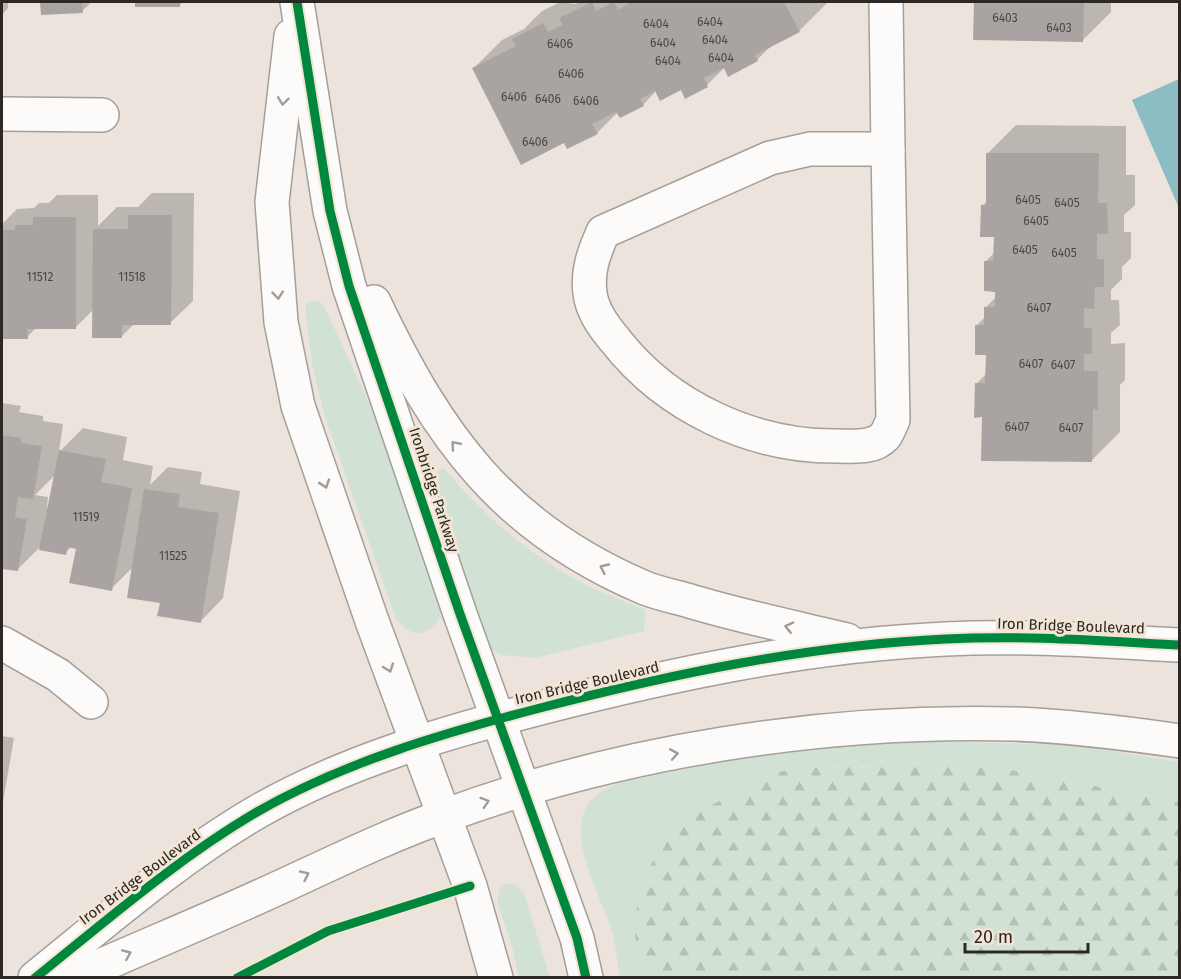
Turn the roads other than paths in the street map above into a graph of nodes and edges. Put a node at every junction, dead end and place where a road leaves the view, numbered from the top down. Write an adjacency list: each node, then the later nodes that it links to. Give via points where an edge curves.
1 (296, 2): 6 (street, Ironbridge Parkway); 13 (street, Ironbridge Parkway, one-way to 13, via 272,202 281,322 298,406)
2 (886, 2): 5 (street)
3 (2, 114): 4 (street)
4 (102, 115)
5 (888, 149): 5 (street, via 893,420 885,436 869,446 792,443 764,438 715,420 669,393 630,358 600,320 590,295 590,262 603,232 770,158 810,149)
6 (330, 211): 8 (street, one-way to 6, via 736,615 647,589 588,561 536,527 489,484 450,438 411,379); 11 (street, Ironbridge Parkway, via 349,286)
7 (2, 643): 10 (street, via 58,675)
8 (867, 644): 9 (street, Iron Bridge Boulevard, via 1041,639); 11 (street, Iron Bridge Boulevard, via 751,662)
9 (1179, 645)
10 (91, 702)
11 (498, 719): 13 (street, Iron Bridge Boulevard); 14 (street, Ironbridge Parkway)
12 (1179, 741): 14 (street, one-way to 12, via 621,764 749,740 880,727 1012,724 1111,731)
13 (417, 744): 15 (street, Ironbridge Parkway); 16 (street, Iron Bridge Boulevard, via 339,772 259,811 183,859)
14 (523, 790): 15 (street, one-way to 14); 19 (street, Ironbridge Parkway, via 577,938)
15 (444, 816): 17 (street, one-way to 15, via 346,855); 18 (street, Ironbridge Parkway, via 470,886)
16 (35, 978)
17 (73, 978)
18 (496, 978)
19 (586, 978)

